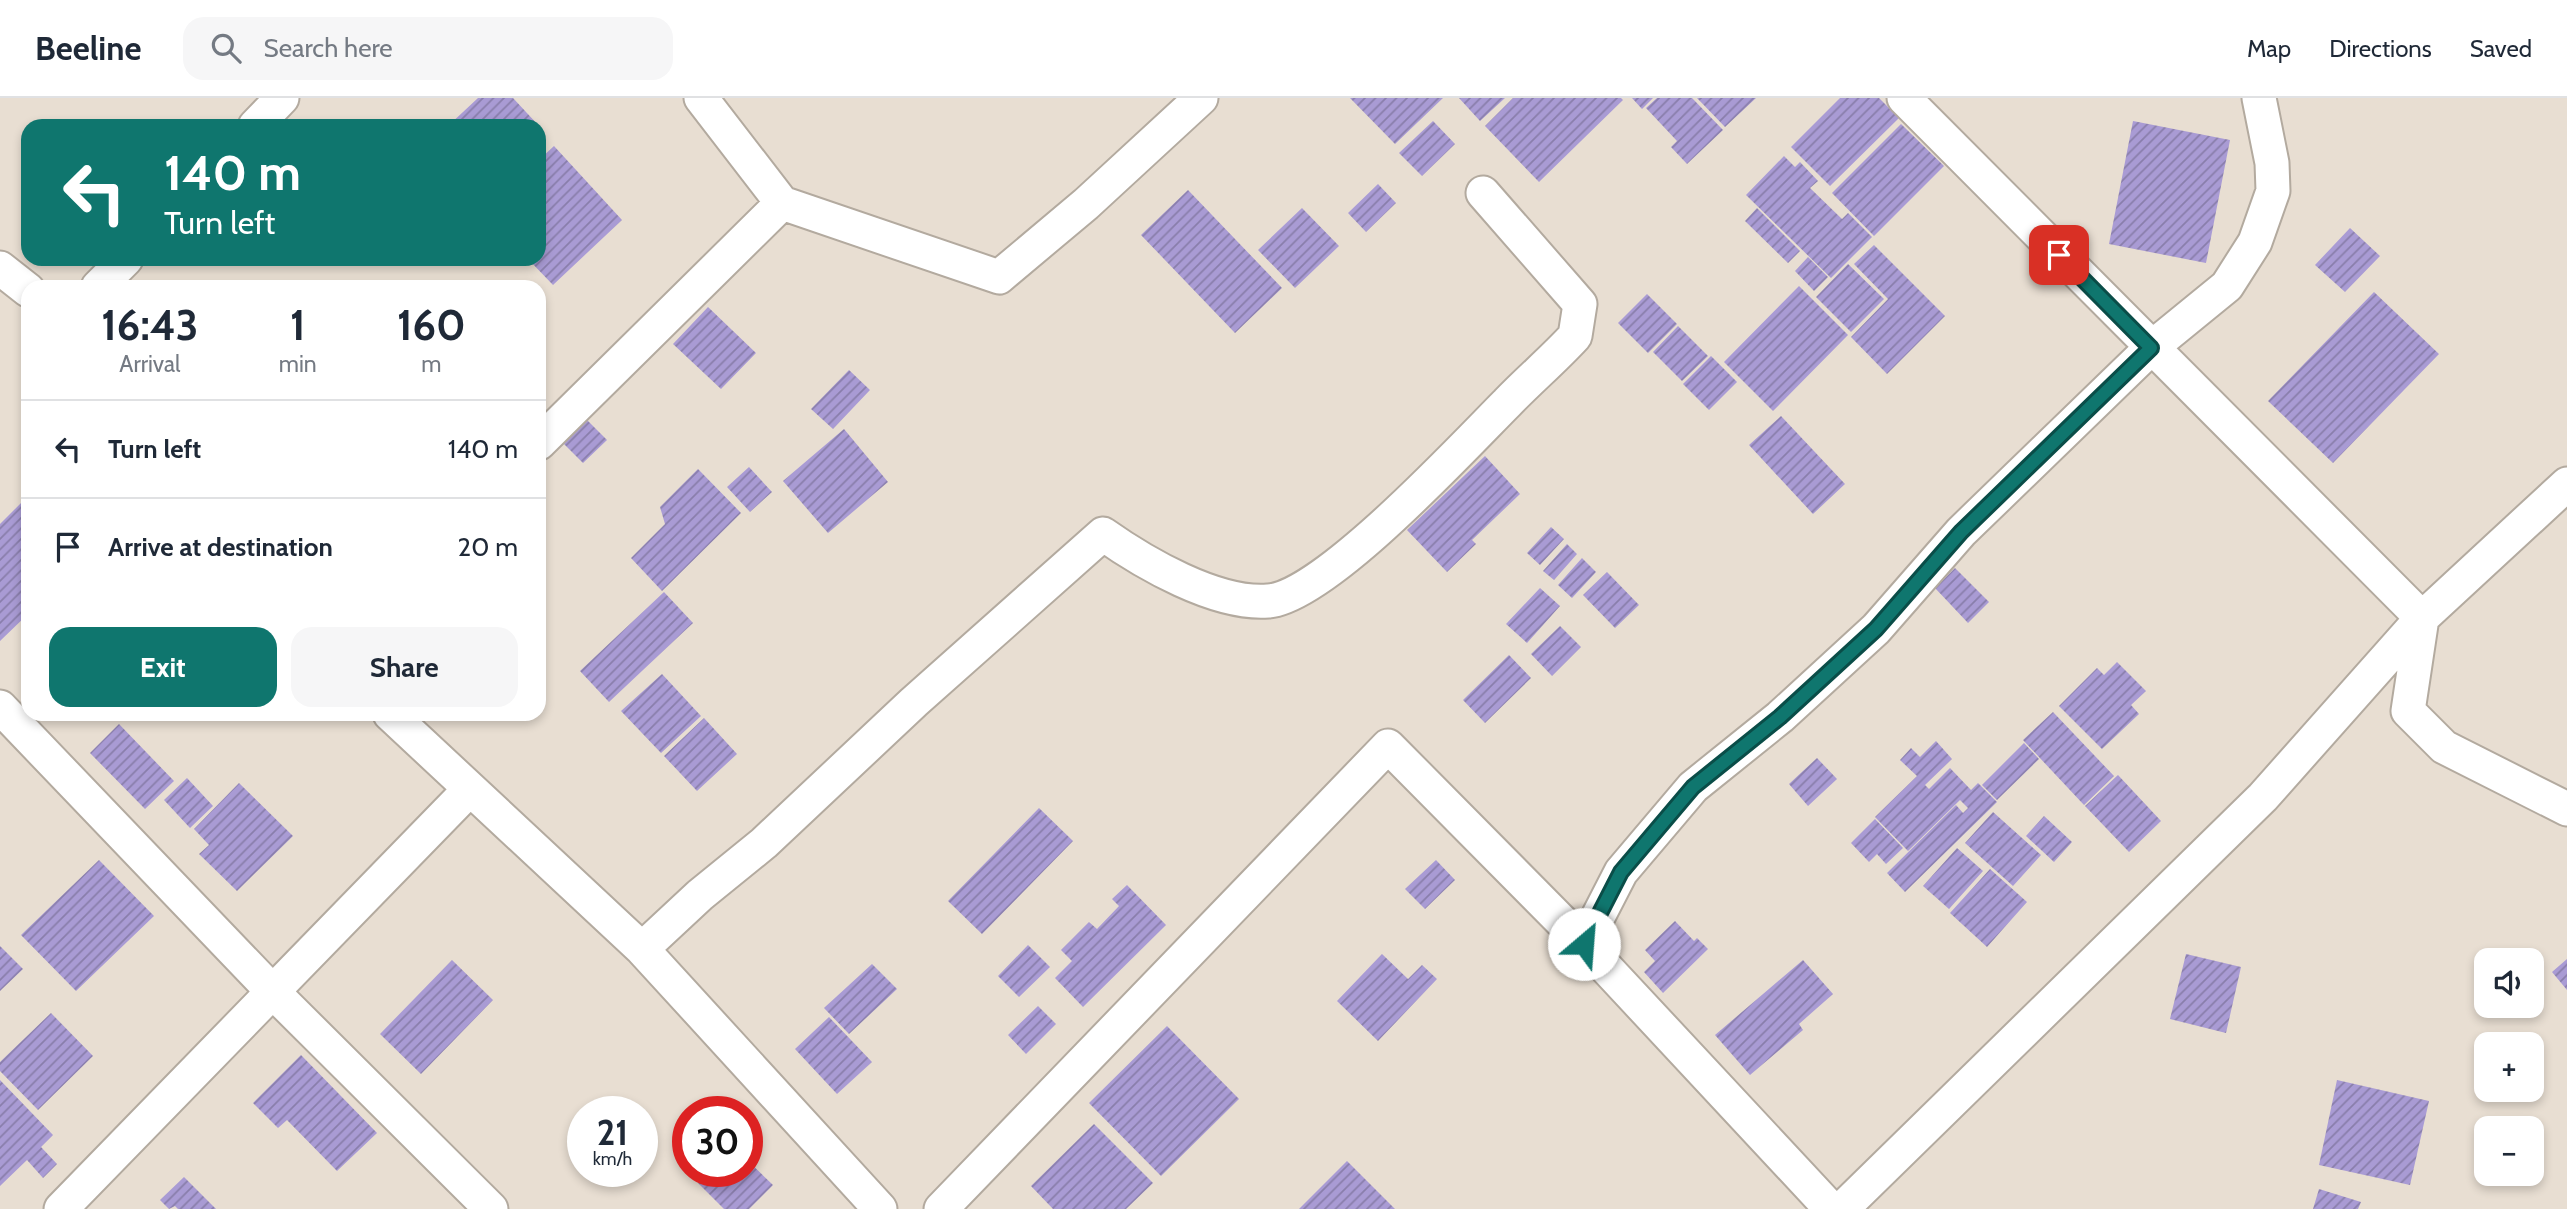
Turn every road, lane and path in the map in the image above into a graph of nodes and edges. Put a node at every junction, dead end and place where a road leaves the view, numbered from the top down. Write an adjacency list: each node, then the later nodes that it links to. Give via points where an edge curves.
1 (282, 98): 6 (street)
2 (701, 98): 8 (street)
3 (1201, 98): 8 (street, via 999,277)
4 (1904, 98): 13 (street)
5 (2259, 98): 13 (street, via 2273,191 2255,242 2227,286)
6 (262, 119)
7 (1483, 193): 22 (street, via 1580,304 1575,336 1355,550 1298,590 1270,601 1240,600 1136,558 1103,534)
8 (782, 203): 14 (street)
9 (119, 266): 11 (street)
10 (0, 268): 12 (street)
11 (105, 280)
12 (21, 284)
13 (2151, 348): 16 (street); 21 (street, via 1961,532 1876,629 1780,717 1693,787 1621,872)
14 (546, 436)
15 (2567, 484): 16 (street)
16 (2422, 618): 20 (street, via 2408,710 2444,747); 29 (street, via 2263,797)
17 (0, 707): 23 (street)
18 (397, 721): 19 (street)
19 (469, 790): 22 (street); 23 (street)
20 (2567, 809)
21 (1584, 944): 27 (street, via 1388,746); 28 (street)
22 (642, 950): 26 (street)
23 (273, 992): 24 (street); 25 (street)
24 (61, 1209)
25 (491, 1209)
26 (880, 1209)
27 (941, 1209)
28 (1831, 1209)
29 (1842, 1209)

